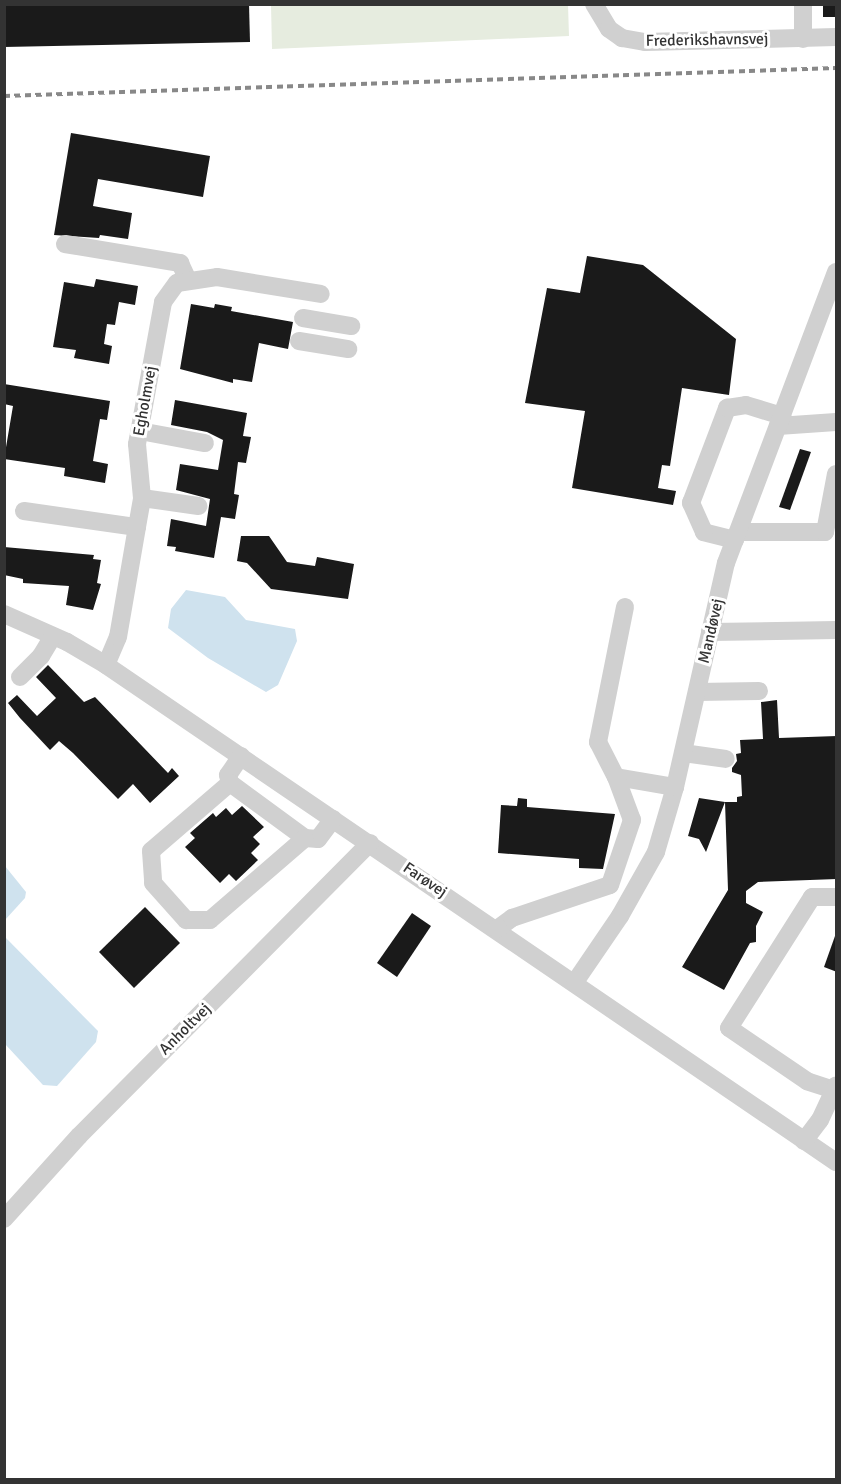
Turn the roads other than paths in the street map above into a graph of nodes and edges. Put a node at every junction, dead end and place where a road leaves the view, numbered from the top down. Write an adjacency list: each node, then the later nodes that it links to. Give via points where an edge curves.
1 (594, 4): 4 (street, Frederikshavnsvej, via 609,29 622,38 645,42)
2 (803, 4): 4 (street)
3 (837, 37): 4 (street, Frederikshavnsvej)
4 (803, 39)
5 (65, 244): 7 (street, via 180,263)
6 (837, 272): 13 (street, Mandøvej)
7 (188, 280): 8 (street, via 217,277); 15 (street, Egholmvej, via 177,283 163,302)
8 (321, 294)
9 (303, 318): 10 (street)
10 (351, 326)
11 (299, 341): 12 (street)
12 (348, 349)
13 (780, 421): 14 (street); 22 (street, Mandøvej); 22 (street, via 746,405 727,408 692,503 705,532)
14 (837, 422)
15 (140, 431): 16 (street); 18 (street, Egholmvej)
16 (205, 443)
17 (837, 474): 22 (street, via 825,532)
18 (142, 498): 19 (street); 21 (street, Egholmvej)
19 (198, 506)
20 (24, 511): 21 (street)
21 (137, 527): 28 (street, Egholmvej, via 118,637)
22 (736, 536): 26 (street, Mandøvej)
23 (625, 607): 35 (street, via 598,742)
24 (4, 614): 27 (street, Farøvej)
25 (837, 630): 26 (street)
26 (710, 632): 31 (street, Mandøvej)
27 (53, 636): 28 (street, Farøvej); 29 (street, via 41,656)
28 (106, 665): 33 (street, Farøvej)
29 (20, 677)
30 (759, 691): 31 (street)
31 (697, 692): 32 (street, Mandøvej)
32 (683, 753): 34 (street); 37 (street, Mandøvej)
33 (241, 756): 36 (street, via 228,775); 38 (street, Farøvej)
34 (726, 759)
35 (616, 777): 37 (street); 42 (street, via 632,820 610,885 512,918)
36 (230, 783): 39 (street); 39 (street, via 151,851 153,883 186,920 210,920)
37 (675, 787): 43 (street, Mandøvej, via 656,852 621,916)
38 (333, 819): 39 (street, via 318,839); 40 (street, Farøvej)
39 (305, 838)
40 (370, 843): 42 (street, Farøvej); 47 (street, Anholtvej, via 79,1136)
41 (837, 897): 44 (street, via 812,897 729,1028 807,1081)
42 (497, 929): 43 (street, Farøvej)
43 (575, 982): 45 (street, Farøvej)
44 (836, 1088): 45 (street)
45 (804, 1141): 46 (street, Farøvej)
46 (837, 1162)
47 (4, 1219)

